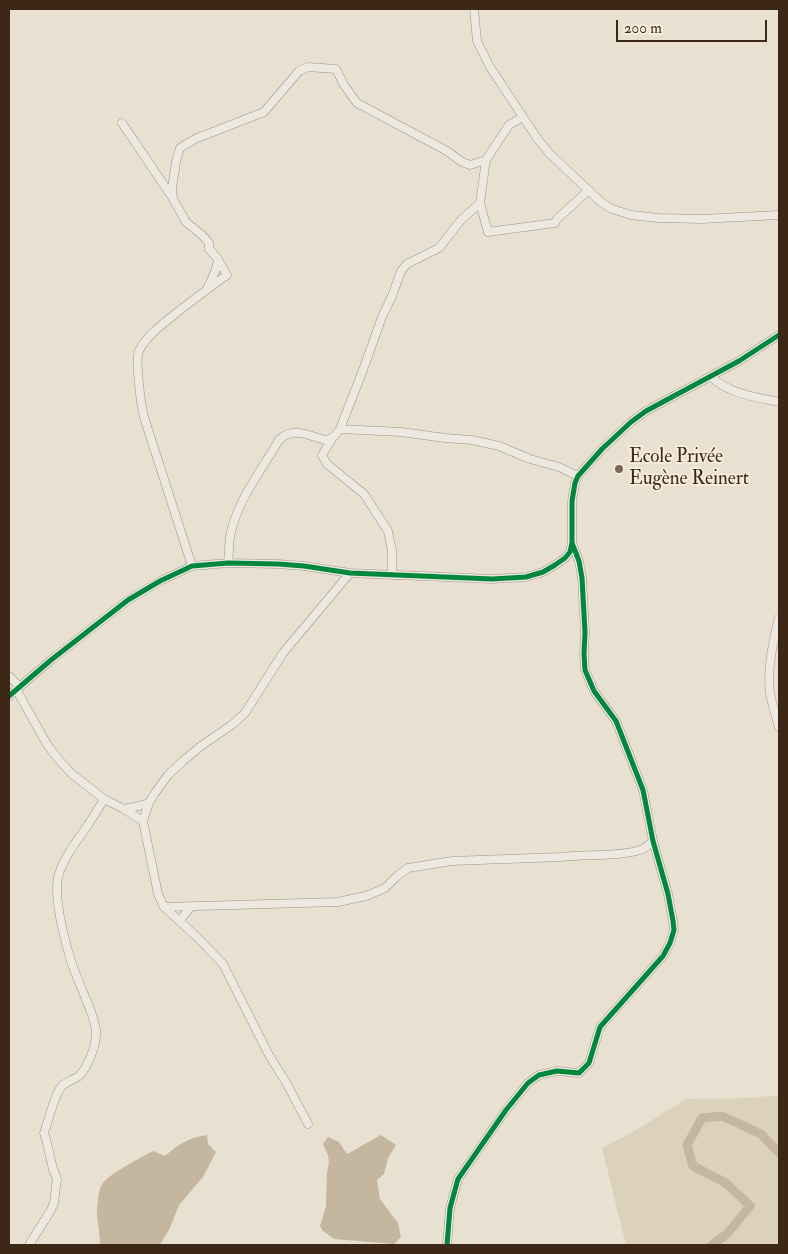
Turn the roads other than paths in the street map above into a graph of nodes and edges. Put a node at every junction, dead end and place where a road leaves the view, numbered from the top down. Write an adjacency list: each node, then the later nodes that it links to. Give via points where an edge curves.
1 (474, 9): 2 (street, via 477,41 490,67)
2 (524, 117): 4 (street, via 509,125); 5 (street, via 549,153)
3 (122, 124): 6 (street)
4 (486, 160): 6 (street, via 470,165 462,162 357,103 336,69 308,67 299,71 264,112 180,148); 7 (street)
5 (589, 190): 7 (street, via 555,223 488,232); 8 (street, via 612,209 642,217 702,219)
6 (173, 199): 9 (street, via 186,222 210,243 210,249)
7 (480, 203): 14 (street, via 461,220 440,248 407,264 401,271)
8 (779, 215)
9 (218, 259): 10 (street); 10 (street, via 227,275)
10 (207, 289): 19 (street, via 148,338 139,352 137,363 144,417)
11 (779, 335): 12 (street)
12 (711, 377): 13 (street, via 732,391); 16 (street, via 630,422)
13 (779, 402)
14 (340, 428): 15 (street); 16 (street, via 472,440 499,446)
15 (333, 437): 18 (street, via 325,440 308,434 290,433 279,440 236,515); 21 (street, via 322,455 327,464 364,494 388,531)
16 (578, 476): 17 (street, via 572,501)
17 (572, 543): 21 (street, via 565,558 542,572 526,577 492,579); 31 (street, via 582,578 586,670 594,691 616,721 628,750 643,790)
18 (228, 563): 19 (street); 20 (street, via 304,566)
19 (192, 566): 24 (street, via 128,600)
20 (350, 573): 21 (street); 28 (street, via 283,653 245,713 182,761)
21 (392, 575)
22 (779, 618): 26 (street, via 769,672 770,694)
23 (9, 676): 24 (street)
24 (18, 688): 25 (street); 27 (street, via 48,746 72,774)
25 (9, 696)
26 (779, 727)
27 (104, 799): 29 (street); 36 (street, via 72,848 58,878 60,915 66,940 96,1026 96,1036 80,1076 66,1083 58,1094 44,1134 56,1179 54,1203)
28 (149, 803): 29 (street); 30 (street)
29 (124, 808): 30 (street)
30 (142, 822): 32 (street, via 158,894)
31 (653, 841): 33 (street, via 642,850 627,853 452,861 408,868 385,888 338,902); 37 (street, via 674,920 670,943 663,956 600,1027 589,1063 579,1073 557,1072 539,1076 528,1083 506,1110 458,1178 450,1208)
32 (164, 907): 33 (street); 34 (street)
33 (191, 907): 34 (street)
34 (179, 921): 35 (street, via 223,964)
35 (308, 1124)
36 (29, 1245)
37 (447, 1245)

